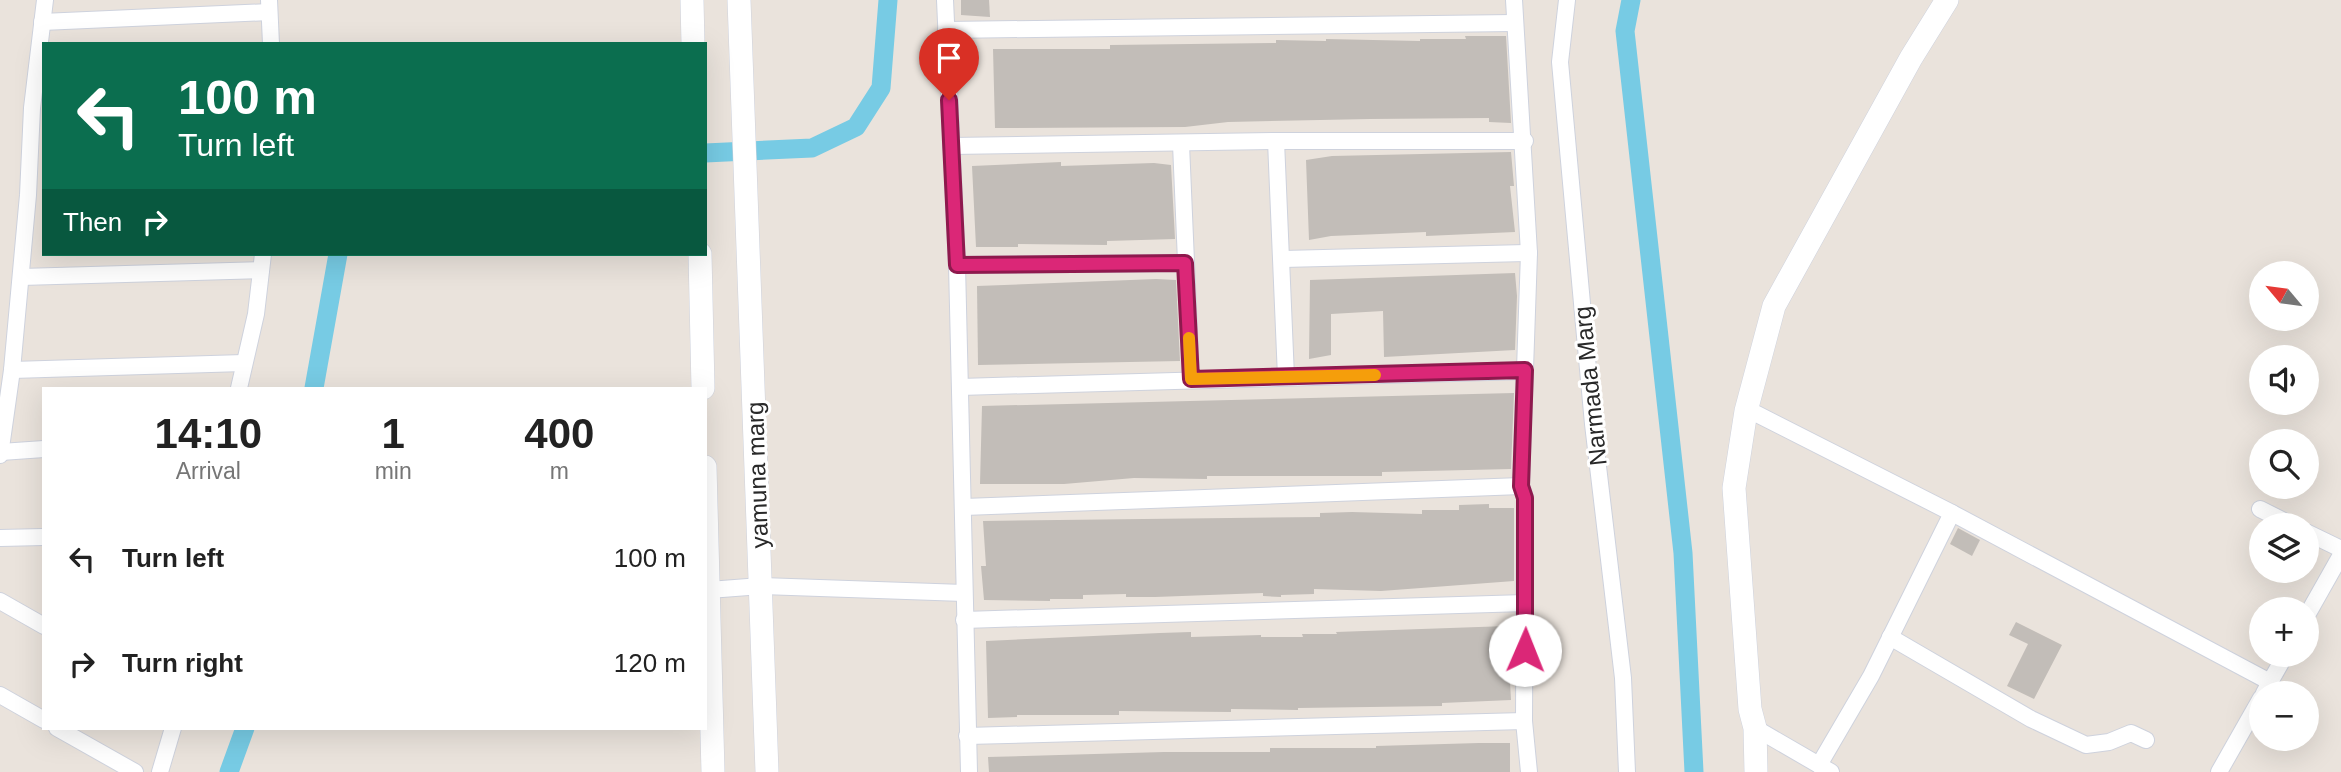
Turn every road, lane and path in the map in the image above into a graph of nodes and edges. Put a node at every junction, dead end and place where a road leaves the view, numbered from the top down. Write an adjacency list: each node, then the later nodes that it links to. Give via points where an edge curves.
1 (45, 0): 9 (street)
2 (692, 0): 13 (street)
3 (740, 0): 48 (street, yamuna marg)
4 (946, 0): 11 (street)
5 (1514, 0): 10 (street)
6 (1567, 0): 74 (street, Narmada Marg, via 1560,62 1593,424 1623,678)
7 (1947, 0): 35 (street, via 1773,306)
8 (269, 6): 9 (street); 12 (street)
9 (41, 22): 14 (street)
10 (1514, 23): 11 (street); 16 (street)
11 (946, 30): 18 (street)
12 (271, 42)
13 (693, 42)
14 (38, 108): 19 (street)
15 (1276, 141): 16 (street); 17 (street); 22 (street)
16 (1525, 141): 20 (street)
17 (1181, 144): 18 (street); 24 (street)
18 (951, 146): 25 (street)
19 (36, 194): 26 (street)
20 (1529, 253): 22 (street); 29 (street)
21 (699, 256): 33 (street)
22 (1283, 259): 30 (street)
23 (262, 262): 26 (street); 27 (street)
24 (1185, 263): 25 (street); 31 (street)
25 (957, 265): 34 (street)
26 (21, 277): 28 (street)
27 (244, 363): 28 (street); 32 (street)
28 (12, 370): 37 (street)
29 (1525, 370): 30 (street); 38 (street)
30 (1286, 377): 31 (street)
31 (1191, 379): 34 (street)
32 (239, 387)
33 (703, 387)
34 (960, 387): 39 (street)
35 (1747, 409): 41 (street); 62 (street, via 1734,488)
36 (42, 449): 37 (street)
37 (0, 453)
38 (1521, 486): 39 (street); 53 (street, via 1525,498)
39 (964, 507): 50 (street)
40 (2260, 509): 42 (street)
41 (1952, 513): 56 (street); 57 (street)
42 (2268, 513)
43 (707, 528): 49 (street)
44 (42, 537): 45 (street)
45 (0, 538)
46 (2319, 539): 47 (street)
47 (2341, 552): 51 (street)
48 (761, 586): 49 (street); 50 (street); 71 (street, yamuna marg)
49 (709, 590): 70 (street)
50 (964, 593): 54 (street)
51 (2317, 597)
52 (0, 601): 55 (street)
53 (1525, 603): 54 (street); 61 (street)
54 (964, 620): 65 (street)
55 (42, 625)
56 (1890, 637): 66 (street, via 2031,719 2086,745 2131,733); 67 (street)
57 (2254, 681)
58 (0, 695): 59 (street)
59 (42, 719)
60 (2249, 719): 76 (street)
61 (1524, 721): 65 (street); 73 (street)
62 (1755, 728): 67 (street); 75 (street)
63 (61, 730): 68 (street)
64 (172, 730): 69 (street)
65 (967, 736): 72 (street)
66 (2146, 740)
67 (1825, 769)
68 (135, 772)
69 (160, 772)
70 (713, 772)
71 (767, 772)
72 (969, 772)
73 (1529, 772)
74 (1627, 772)
75 (1756, 772)
76 (2219, 772)

